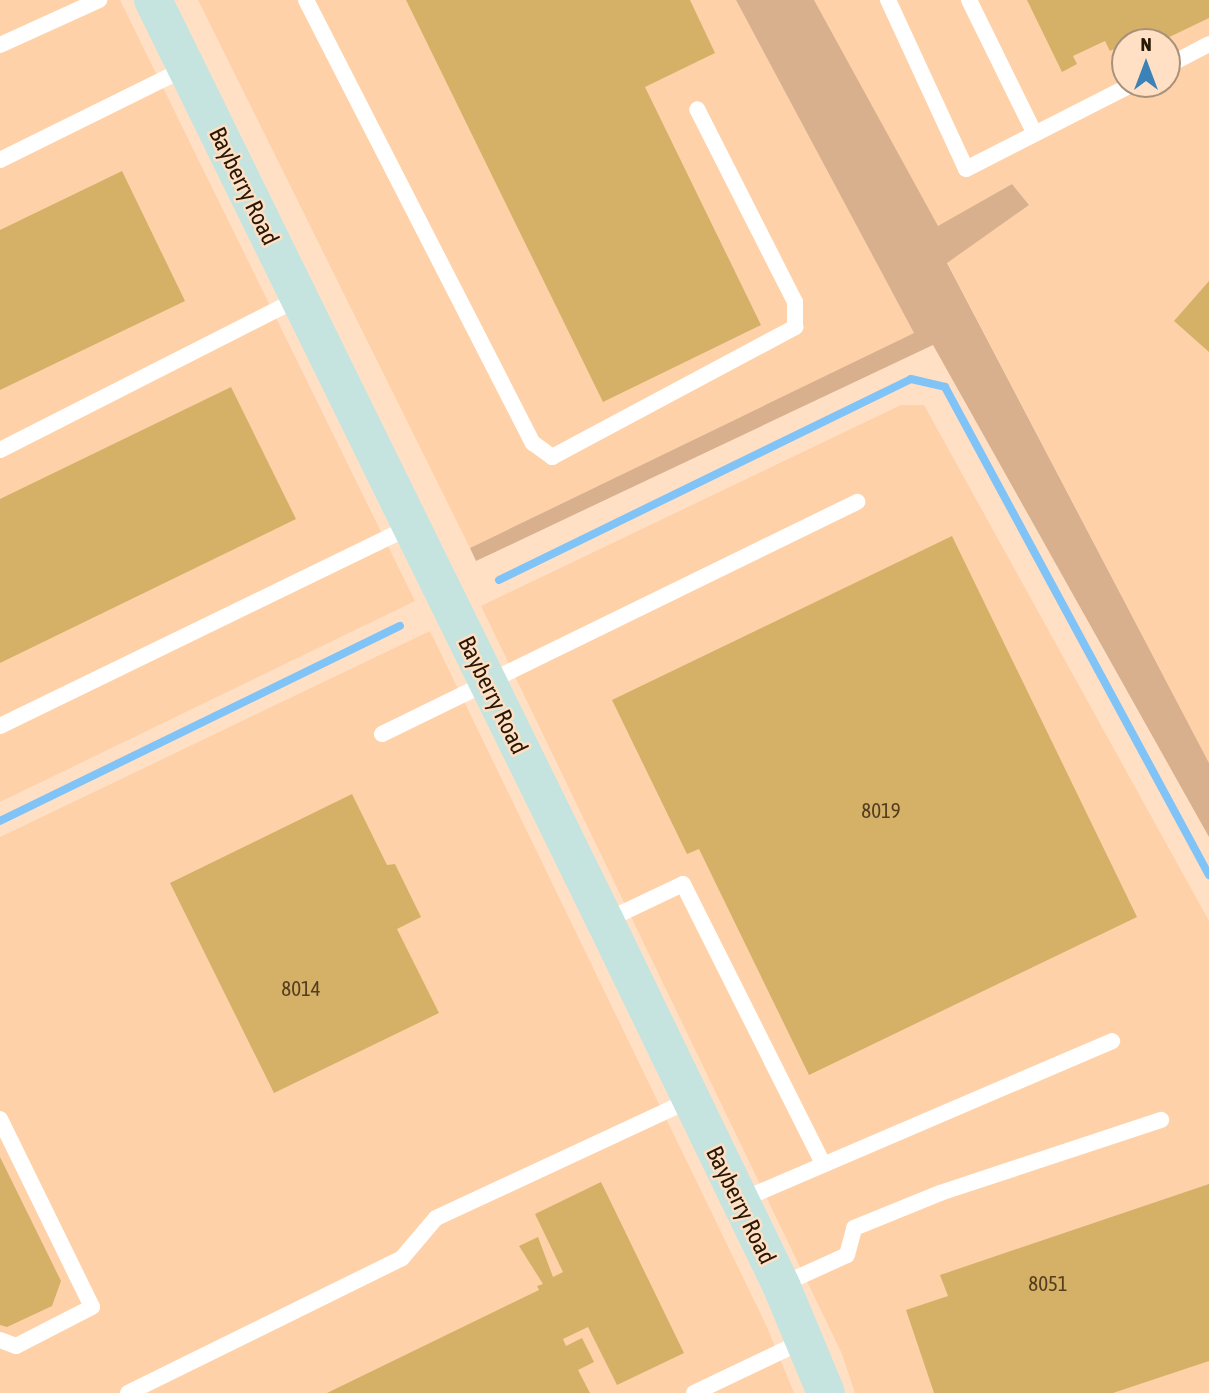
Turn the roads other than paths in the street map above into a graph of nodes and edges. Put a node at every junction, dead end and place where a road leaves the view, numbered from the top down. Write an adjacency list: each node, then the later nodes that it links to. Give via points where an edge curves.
1 (99, 0): 7 (lane)
2 (153, 0): 9 (street, Bayberry Road)
3 (306, 0): 11 (lane, via 533,443 552,457 795,327 795,302)
4 (888, 0): 12 (lane, via 966,169)
5 (969, 0): 12 (lane)
6 (1209, 44): 8 (lane)
7 (0, 45)
8 (1181, 59)
9 (187, 67): 13 (lane); 14 (street, Bayberry Road)
10 (1111, 95): 12 (lane)
11 (697, 109)
12 (1035, 134)
13 (0, 160)
14 (299, 299): 15 (lane); 17 (street, Bayberry Road)
15 (0, 450)
16 (856, 502): 18 (lane)
17 (410, 527): 18 (street, Bayberry Road); 19 (lane)
18 (487, 682): 20 (lane); 21 (street, Bayberry Road)
19 (0, 726)
20 (382, 734)
21 (605, 921): 23 (street, Bayberry Road); 26 (lane, via 683,884)
22 (1112, 1041): 26 (lane)
23 (690, 1100): 27 (street, Bayberry Road); 31 (lane, via 436,1218 402,1258)
24 (0, 1119): 29 (lane, via 92,1307 16,1346)
25 (1161, 1119): 28 (lane, via 940,1193 854,1228 847,1255)
26 (823, 1163): 27 (lane)
27 (739, 1201): 28 (street, Bayberry Road)
28 (780, 1285): 30 (street, Bayberry Road)
29 (0, 1340)
30 (806, 1340): 32 (lane); 33 (street, Bayberry Road)
31 (128, 1393)
32 (694, 1393)
33 (826, 1393)

